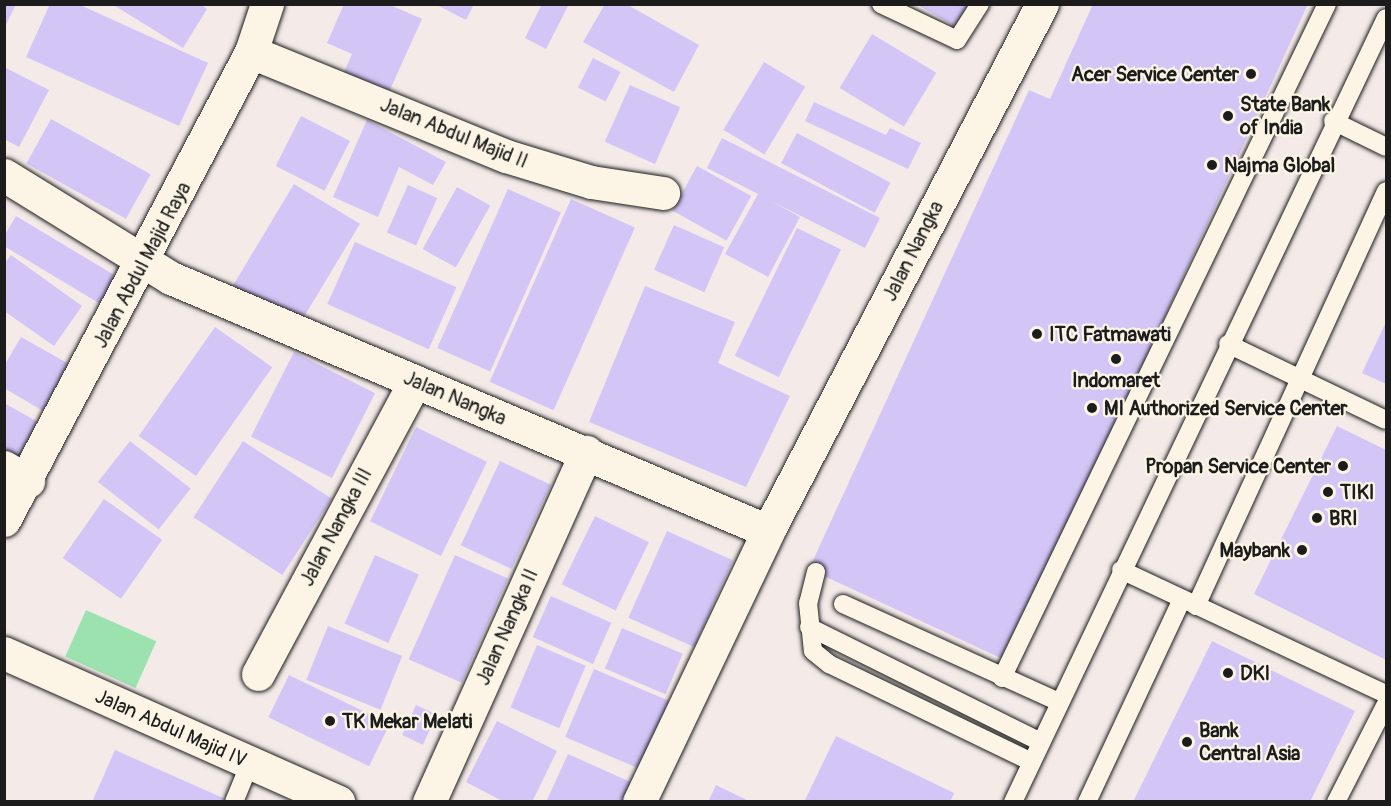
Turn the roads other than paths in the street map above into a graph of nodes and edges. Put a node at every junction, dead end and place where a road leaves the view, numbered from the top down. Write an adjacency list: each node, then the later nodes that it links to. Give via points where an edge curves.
1 (880, 4): 2 (lane, via 957,40)
2 (980, 4)
3 (1042, 4): 21 (street, Jalan Nangka)
4 (1327, 4): 29 (lane)
5 (259, 8): 7 (street, Jalan Abdul Majid Raya)
6 (1386, 18): 8 (lane)
7 (251, 52): 12 (street, Jalan Abdul Majid II, via 515,159 591,182); 13 (street, Jalan Abdul Majid Raya)
8 (1333, 121): 9 (lane); 14 (lane)
9 (1386, 147)
10 (4, 175): 13 (street, Jalan Nangka)
11 (1386, 191): 15 (lane)
12 (663, 193)
13 (144, 263): 16 (street, Jalan Nangka); 19 (street, Jalan Abdul Majid Raya)
14 (1228, 344): 15 (lane); 22 (lane)
15 (1298, 377): 17 (lane); 24 (lane)
16 (415, 381): 18 (street, Jalan Nangka); 28 (street, Jalan Nangka III)
17 (1386, 420)
18 (586, 452): 21 (street, Jalan Nangka); 38 (street, Jalan Nangka II)
19 (16, 474): 20 (street, Jalan Abdul Majid Raya)
20 (4, 520)
21 (768, 531): 39 (street, Jalan Nangka)
22 (1121, 570): 24 (lane); 31 (lane)
23 (816, 572): 26 (lane)
24 (1189, 602): 30 (lane); 41 (lane)
25 (843, 604): 29 (lane)
26 (809, 627): 33 (lane); 34 (lane, via 813,651 829,664)
27 (4, 653): 35 (street, Jalan Abdul Majid IV)
28 (258, 674)
29 (1002, 678): 31 (lane)
30 (1386, 694)
31 (1059, 702): 33 (lane)
32 (1386, 704): 42 (lane)
33 (1041, 742): 34 (lane)
34 (1032, 762): 40 (lane)
35 (250, 763): 36 (lane); 37 (street, Jalan Abdul Majid IV)
36 (234, 801)
37 (338, 801)
38 (429, 801)
39 (639, 801)
40 (1013, 801)
41 (1088, 801)
42 (1336, 801)

